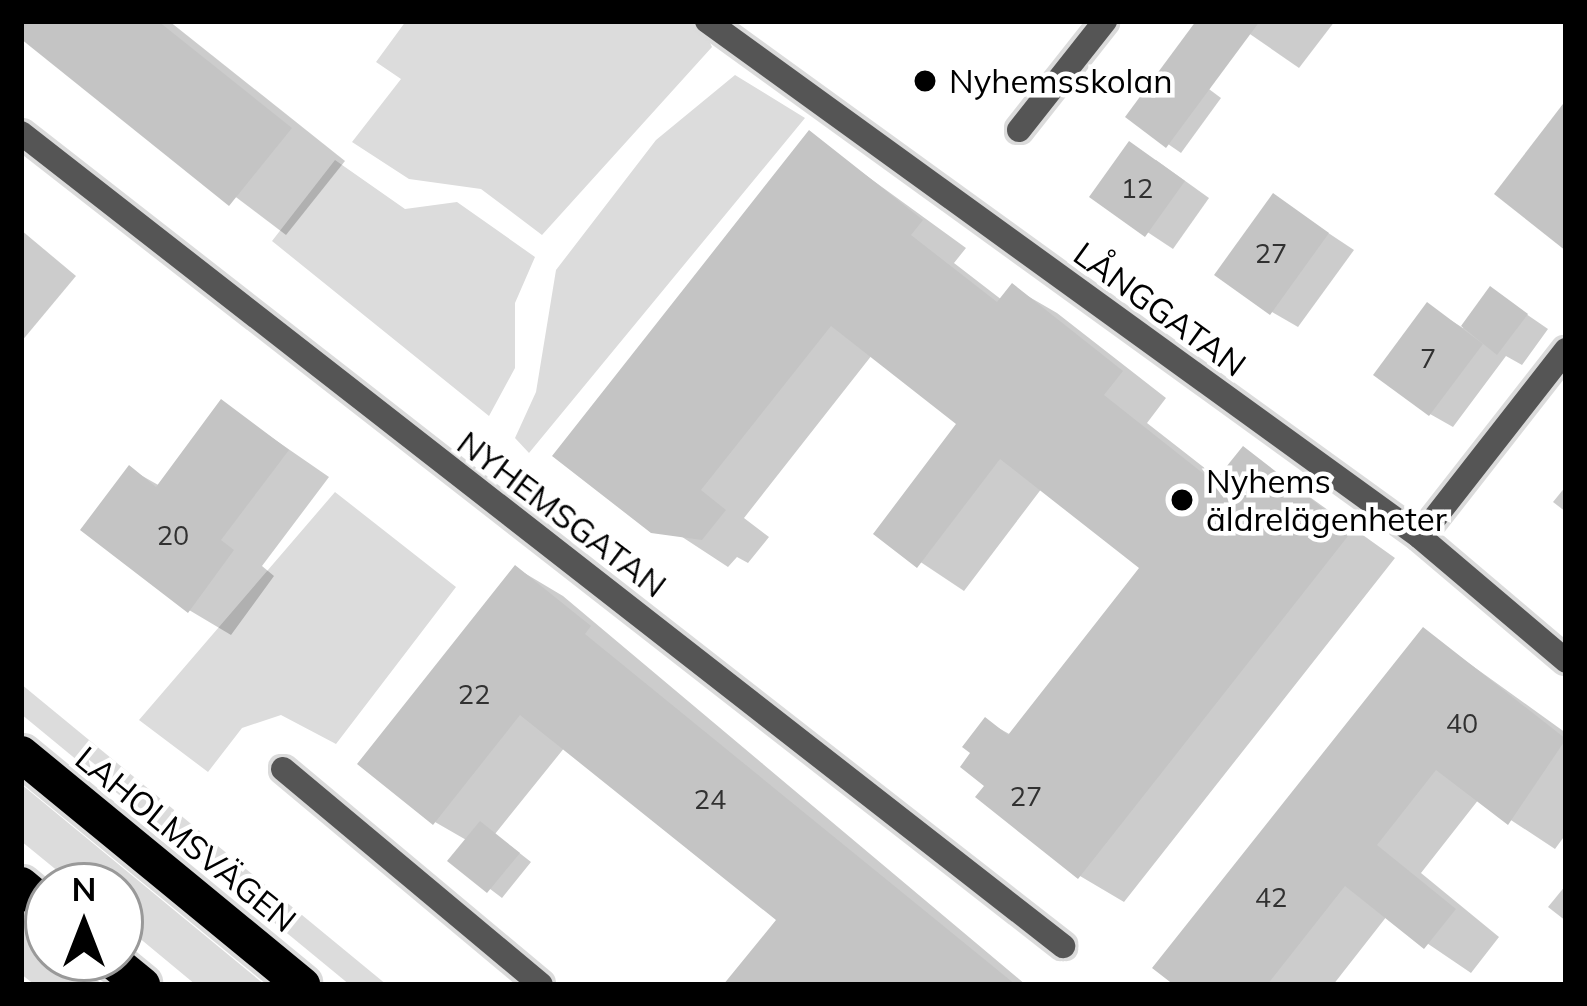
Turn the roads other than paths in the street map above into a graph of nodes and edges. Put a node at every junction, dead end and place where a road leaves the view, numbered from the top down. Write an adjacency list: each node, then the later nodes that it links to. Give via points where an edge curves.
1 (707, 21): 6 (street, LÅNGGATAN)
2 (1105, 21): 3 (street)
3 (1018, 130)
4 (21, 134): 10 (street, NYHEMSGATAN)
5 (1566, 350): 6 (street)
6 (1420, 538): 7 (street, LÅNGGATAN)
7 (1566, 662)
8 (21, 754): 11 (highway, LAHOLMSVÄGEN)
9 (283, 769): 12 (street)
10 (1063, 946)
11 (302, 985)
12 (541, 985)

